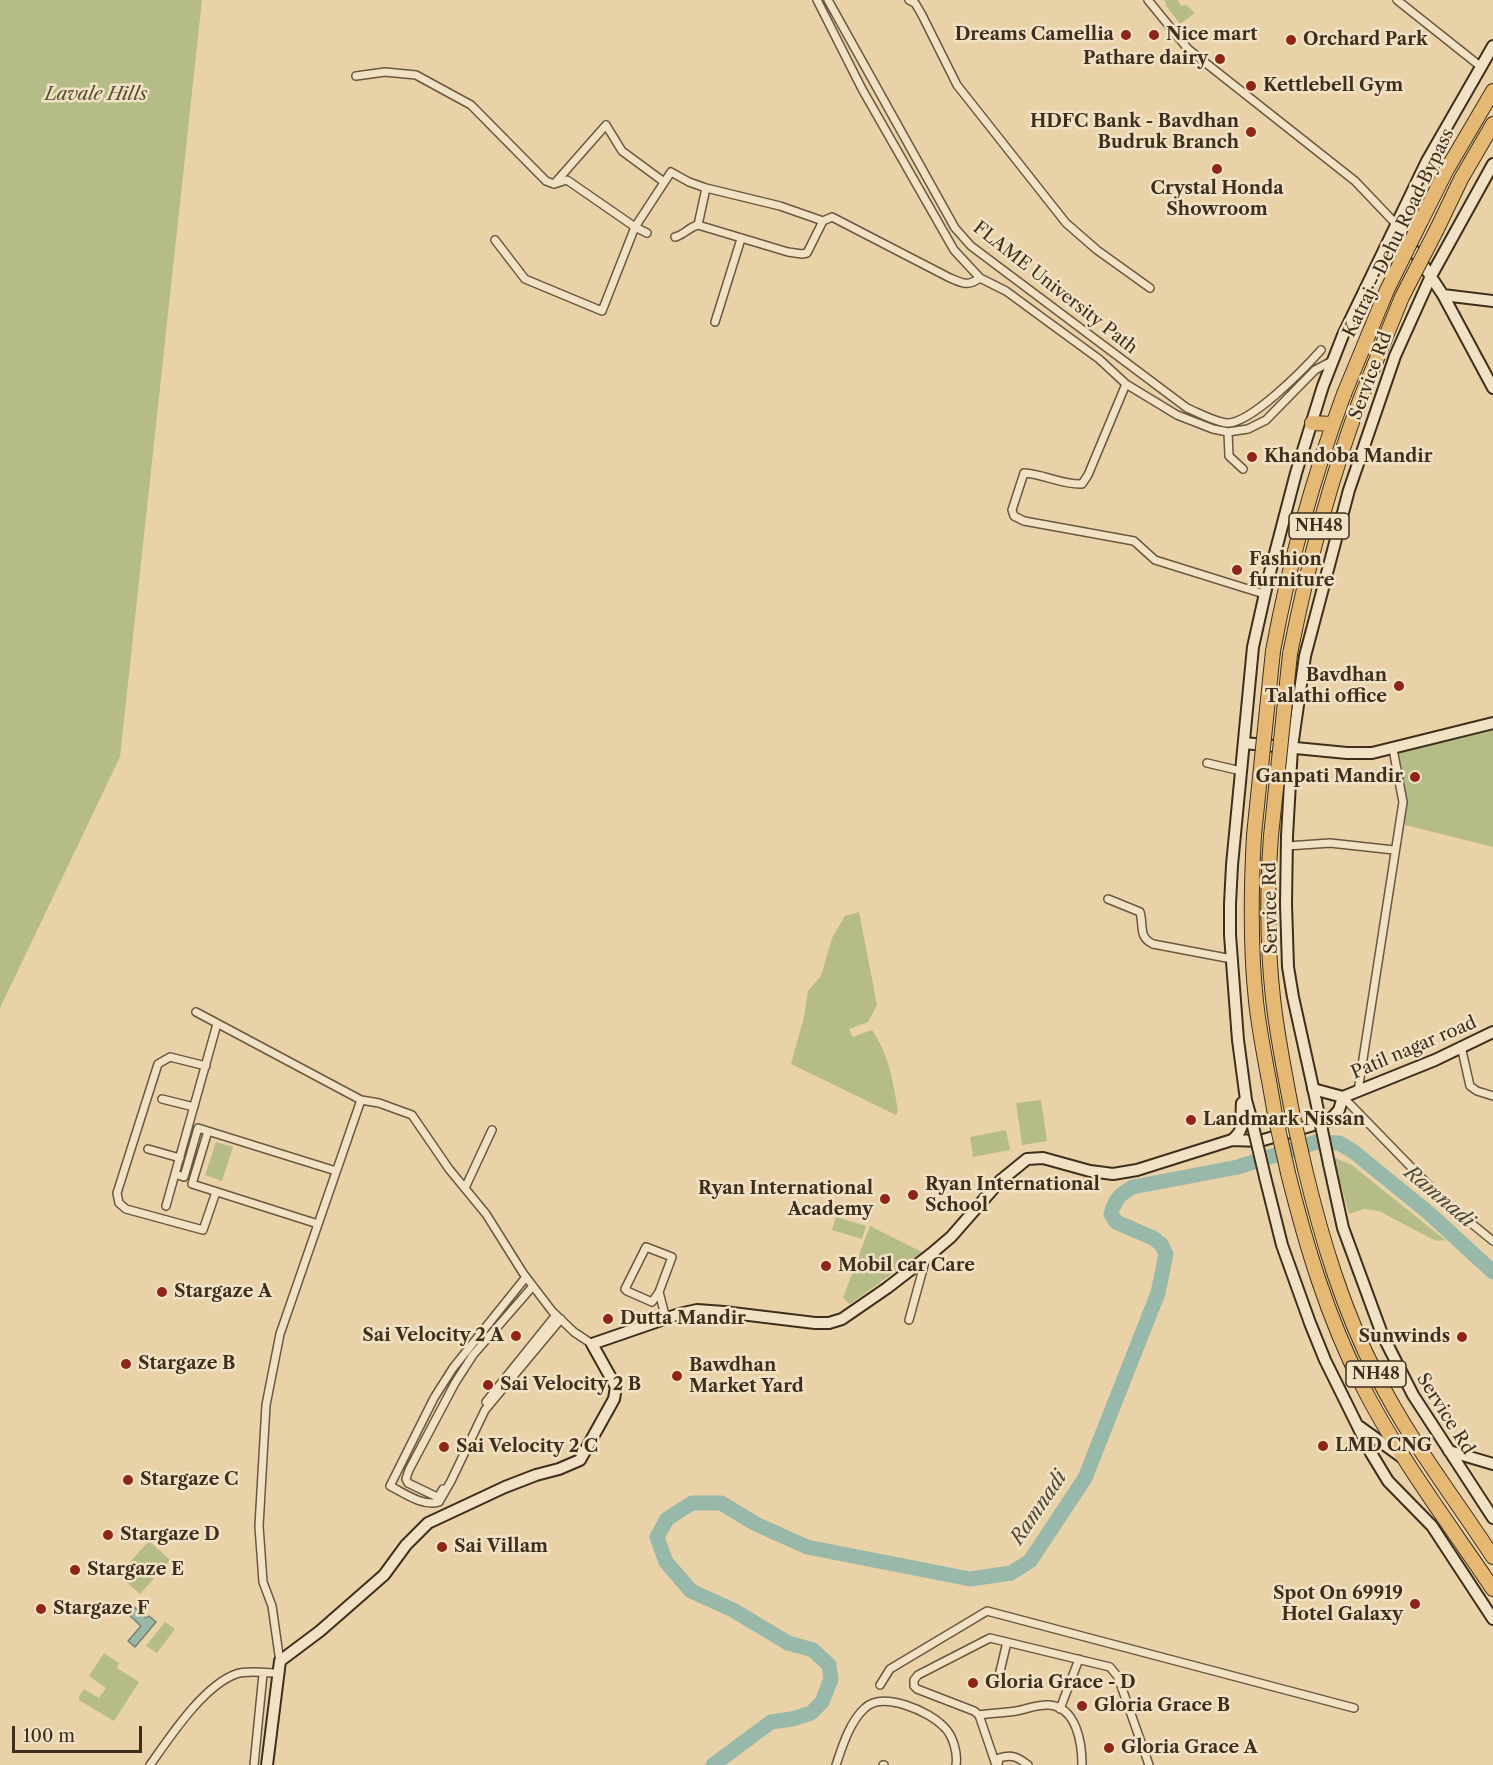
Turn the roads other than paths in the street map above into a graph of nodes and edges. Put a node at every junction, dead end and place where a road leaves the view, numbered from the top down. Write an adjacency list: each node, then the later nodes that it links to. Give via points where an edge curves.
1 (817, 0): 24 (street, via 862,90 943,234)
2 (828, 0): 23 (street, FLAME University Path, via 955,228)
3 (909, 0): 27 (street, via 922,15 957,86 1066,223)
4 (1148, 0): 16 (street, via 1188,49 1355,181)
5 (1397, 0): 7 (street)
6 (1493, 46): 7 (street)
7 (1480, 66): 16 (street)
8 (356, 76): 13 (street, via 385,72 416,75 471,105 546,181)
9 (1493, 91): 38 (highway, Katraj - Dehu Road Bypass / NH48, bridge, via 1446,171 1387,290)
10 (1493, 124): 90 (highway, Katraj - Dehu Road Bypass / NH48, bridge, via 1402,297 1331,484 1290,654 1271,836 1268,905 1278,1035 1305,1169 1333,1271 1377,1376 1423,1454)
11 (1493, 164): 25 (street, Service Rd)
12 (664, 182): 13 (street, via 622,152 606,125); 14 (street, via 670,172); 18 (street)
13 (554, 184): 18 (street, via 567,180)
14 (706, 188): 15 (street); 17 (street)
15 (823, 221): 21 (street, via 807,253); 26 (street, via 838,219 957,281 972,284)
16 (1396, 224): 25 (street); 31 (street)
17 (698, 225): 20 (street); 21 (street)
18 (634, 227): 19 (street); 22 (street, via 602,311 525,279)
19 (648, 233)
20 (675, 237)
21 (741, 238): 30 (street)
22 (495, 240)
23 (970, 245): 24 (street); 32 (street, FLAME University Path, via 1186,408 1214,419 1228,423 1257,411)
24 (959, 255): 26 (street)
25 (1431, 276): 28 (street); 44 (street, Service Rd, via 1395,356 1349,490 1309,637)
26 (980, 278): 35 (street, via 1033,311)
27 (1150, 288)
28 (1443, 294): 29 (street); 36 (street)
29 (1493, 301)
30 (716, 322)
31 (1338, 347): 32 (street); 33 (street)
32 (1321, 350): 34 (street)
33 (1332, 361): 34 (street); 37 (street)
34 (1320, 366): 39 (street, via 1266,420 1248,429)
35 (1126, 384): 39 (street, via 1177,415); 41 (street, via 1082,484 1024,473 1012,510 1014,516 1134,541 1155,560)
36 (1493, 387)
37 (1312, 423): 38 (highway); 41 (street)
38 (1333, 424): 87 (highway, Katraj - Dehu Road Bypass / NH48, bridge, via 1299,535 1273,651 1254,835 1254,969 1275,1115 1304,1239 1361,1384)
39 (1227, 432): 40 (street, via 1229,456)
40 (1243, 469)
41 (1264, 594): 43 (street, via 1253,647)
42 (1493, 723): 45 (street)
43 (1244, 742): 44 (street); 47 (street)
44 (1293, 747): 45 (street, via 1347,753); 48 (street, Service Rd)
45 (1393, 748): 49 (street, via 1403,802)
46 (1207, 763): 47 (street)
47 (1241, 771): 51 (street, via 1230,904)
48 (1287, 846): 49 (street, via 1330,843); 57 (street, Service Rd, via 1288,967)
49 (1394, 850): 58 (street)
50 (1108, 899): 51 (street, via 1140,912 1142,934 1149,942)
51 (1232, 959): 63 (street)
52 (196, 1012): 53 (street)
53 (217, 1024): 56 (street); 62 (street)
54 (1493, 1032): 55 (street, Patil nagar road)
55 (1461, 1046): 58 (street, Patil nagar road); 59 (street, via 1470,1086)
56 (206, 1066): 64 (street); 73 (street, via 170,1057 158,1064 117,1193 119,1203 126,1209 202,1230)
57 (1313, 1089): 60 (street, Patil nagar road); 86 (street, Service Rd, bridge, via 1342,1228 1382,1334 1413,1395)
58 (1358, 1091): 60 (street, Patil nagar road)
59 (1493, 1096)
60 (1343, 1097): 67 (street, via 1330,1120 1260,1141); 76 (street, via 1444,1201)
61 (162, 1099): 64 (street)
62 (361, 1100): 70 (street); 72 (street, via 411,1115)
63 (1246, 1100): 67 (street, via 1241,1107 1239,1134); 85 (street, bridge, via 1282,1245 1325,1359)
64 (194, 1107): 69 (street)
65 (492, 1130): 72 (street)
66 (208, 1131): 70 (street); 71 (street, via 198,1128 184,1177); 73 (street, via 192,1184)
67 (1232, 1140): 77 (street, via 1113,1174 1043,1158 1027,1159 1000,1181 951,1238)
68 (148, 1149): 69 (street)
69 (180, 1158): 71 (street)
70 (336, 1171): 75 (street)
71 (175, 1174): 74 (street)
72 (465, 1188): 78 (street)
73 (216, 1192): 75 (street)
74 (166, 1206)
75 (318, 1224): 95 (street, via 280,1334 266,1404 259,1526 263,1582 272,1606)
76 (1493, 1241)
77 (926, 1258): 82 (street, via 849,1314 829,1323 697,1310); 83 (street)
78 (526, 1277): 79 (street); 81 (street, via 453,1368 390,1486 424,1502 439,1502 485,1410)
79 (533, 1286): 81 (street); 81 (street, via 454,1383 409,1470 408,1483 439,1496 485,1403)
80 (659, 1292): 80 (street, via 672,1257 646,1247 625,1289 652,1302); 82 (street)
81 (559, 1317): 84 (street)
82 (666, 1319): 84 (street)
83 (909, 1320)
84 (592, 1344): 95 (street, via 616,1388 614,1399 580,1460 505,1486 428,1522 384,1575)
85 (1357, 1425): 87 (street); 92 (street, via 1388,1481 1432,1526)
86 (1449, 1451): 88 (street); 89 (street, Service Rd)
87 (1409, 1463): 91 (highway, Katraj - Dehu Road Bypass / NH48)
88 (1493, 1464)
89 (1493, 1518)
90 (1493, 1557)
91 (1493, 1589)
92 (1493, 1619)
93 (1007, 1642): 94 (street); 97 (street); 101 (street, via 986,1639 914,1680 917,1689)
94 (1079, 1659): 100 (street); 110 (street, via 1110,1666 1118,1677)
95 (279, 1667): 96 (street); 104 (street)
96 (263, 1674): 102 (street, via 238,1673 223,1680 188,1713); 103 (street)
97 (998, 1680)
98 (880, 1684): 99 (street, via 890,1669 987,1611)
99 (1354, 1708)
100 (1060, 1709): 101 (street, via 1047,1705); 109 (street, via 1080,1736)
101 (979, 1715): 107 (street)
102 (150, 1765)
103 (254, 1765)
104 (267, 1765)
105 (836, 1765): 106 (street, via 854,1724 865,1708 877,1701 900,1703 924,1712 945,1727 955,1748)
106 (956, 1765)
107 (997, 1765): 108 (street, via 999,1758 1011,1755)
108 (1028, 1765)
109 (1082, 1765)
110 (1149, 1765)

